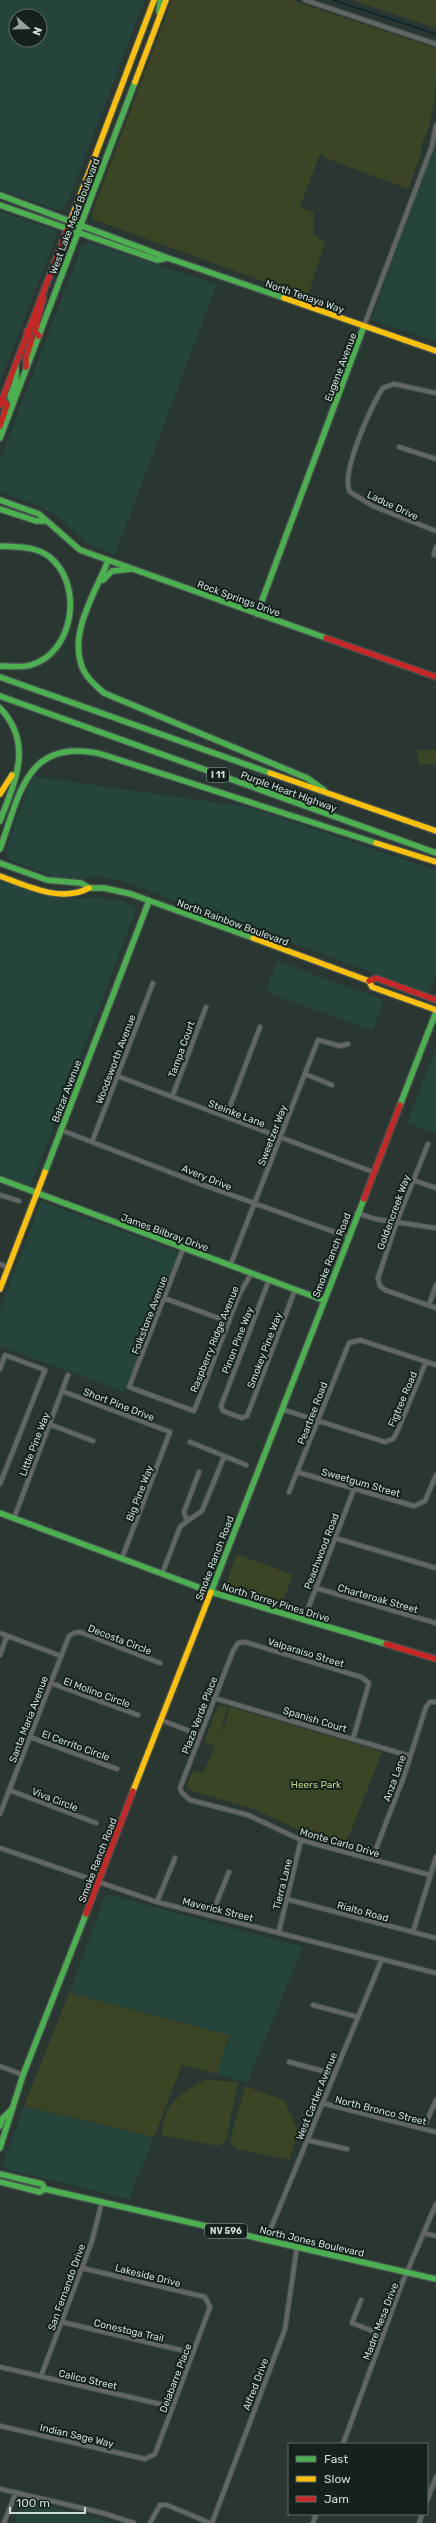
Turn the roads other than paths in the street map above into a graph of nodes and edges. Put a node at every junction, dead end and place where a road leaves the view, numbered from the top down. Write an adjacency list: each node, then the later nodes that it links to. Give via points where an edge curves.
1 (154, 0): 7 (main road, West Lake Mead Boulevard)
2 (160, 0): 5 (main road)
3 (166, 0): 5 (main road, West Lake Mead Boulevard)
4 (305, 0): 6 (street)
5 (158, 20): 8 (main road, West Lake Mead Boulevard)
6 (436, 44)
7 (113, 109): 8 (main road); 12 (main road, West Lake Mead Boulevard)
8 (123, 113): 13 (main road, West Lake Mead Boulevard)
9 (436, 125): 18 (street, Eugene Avenue, via 432,146)
10 (0, 195): 12 (main road, North Tenaya Way)
11 (0, 205): 14 (main road, North Tenaya Way)
12 (69, 220): 13 (main road, North Tenaya Way); 14 (main road, West Lake Mead Boulevard)
13 (81, 224): 15 (main road, West Lake Mead Boulevard); 16 (main road, North Tenaya Way)
14 (66, 228): 15 (main road, North Tenaya Way); 17 (main road, West Lake Mead Boulevard)
15 (78, 233): 16 (main road, North Tenaya Way, via 157,260); 20 (main road, West Lake Mead Boulevard)
16 (168, 258): 18 (main road, North Tenaya Way)
17 (45, 284): 19 (main road, West Lake Mead Boulevard); 20 (main road, via 41,312 35,330)
18 (364, 326): 21 (main road, North Tenaya Way); 41 (main road, Eugene Avenue)
19 (27, 331): 22 (main road, West Lake Mead Boulevard); 23 (main road, via 32,339 26,358)
20 (39, 336): 23 (main road, West Lake Mead Boulevard)
21 (436, 351)
22 (16, 363): 25 (main road, West Lake Mead Boulevard); 26 (main road, via 16,380 10,396)
23 (26, 368): 26 (main road, West Lake Mead Boulevard)
24 (436, 393): 34 (street, Ladue Drive, via 394,384 388,385 380,393 358,442 347,487 350,492 373,506)
25 (1, 402): 27 (main road, via 7,404)
26 (13, 403): 28 (main road, West Lake Mead Boulevard)
27 (0, 426)
28 (0, 438)
29 (399, 447): 30 (street)
30 (436, 459)
31 (0, 500): 33 (main road, Rock Springs Drive, via 39,514)
32 (0, 508): 33 (main road, Rock Springs Drive, via 36,521)
33 (44, 521): 38 (main road, Rock Springs Drive, via 53,525 80,550)
34 (436, 531)
35 (0, 546): 42 (main road, via 24,546 50,558 68,582 73,605 66,634 51,652 30,664)
36 (436, 548): 37 (street)
37 (434, 555)
38 (108, 561): 39 (main road, Rock Springs Drive); 40 (main road)
39 (132, 569): 40 (main road, via 112,571); 41 (main road, Rock Springs Drive)
40 (100, 582): 48 (main road, via 78,642 79,662 87,679 94,686 104,693 196,734 307,778)
41 (257, 614): 44 (main road, Rock Springs Drive)
42 (0, 666)
43 (0, 677): 48 (main road, Purple Heart Highway / I 11)
44 (436, 677)
45 (0, 696): 52 (main road, Purple Heart Highway / I 11)
46 (0, 710): 47 (main road, via 14,735 16,757 12,776); 49 (main road, via 12,723 21,749 17,773)
47 (0, 794)
48 (330, 795): 50 (main road, Purple Heart Highway / I 11)
49 (0, 821)
50 (436, 830)
51 (0, 849): 53 (main road, via 33,768 49,755 72,749 101,754)
52 (436, 853)
53 (436, 862)
54 (0, 863): 56 (main road, North Rainbow Boulevard, via 47,880 81,883)
55 (0, 876): 56 (main road, North Rainbow Boulevard, via 45,892 82,894)
56 (89, 888): 57 (main road, North Rainbow Boulevard, via 117,890)
57 (149, 901): 58 (main road, North Rainbow Boulevard); 70 (main road, Balzar Avenue)
58 (369, 981): 60 (main road, North Rainbow Boulevard, via 376,978); 62 (main road, North Rainbow Boulevard, via 372,987)
59 (154, 983): 66 (street, Woodsworth Avenue)
60 (436, 1000)
61 (206, 1007): 68 (street, Tampa Court)
62 (436, 1011): 74 (main road, Smoke Ranch Road)
63 (260, 1027): 69 (street)
64 (348, 1044): 65 (street, Sweetzer Way, via 340,1046 318,1040)
65 (305, 1074): 67 (street); 71 (street, Sweetzer Way)
66 (117, 1076): 68 (street, Steinke Lane); 72 (street, Woodsworth Avenue)
67 (332, 1085)
68 (172, 1097): 69 (street, Steinke Lane)
69 (226, 1117): 71 (street, Steinke Lane)
70 (61, 1130): 72 (street, Avery Drive); 78 (main road, Balzar Avenue)
71 (280, 1138): 74 (street, Steinke Lane); 81 (street, Sweetzer Way)
72 (92, 1142): 81 (street, Avery Drive)
73 (428, 1144): 76 (street, Goldencreek Way)
74 (373, 1172): 82 (main road, Smoke Ranch Road)
75 (0, 1179): 78 (main road, James Bilbray Drive)
76 (413, 1180): 77 (street); 83 (street, Goldencreek Way)
77 (436, 1188)
78 (37, 1193): 86 (main road, James Bilbray Drive); 89 (main road, Balzar Avenue)
79 (0, 1194): 80 (street)
80 (20, 1202)
81 (254, 1204): 85 (street, Avery Drive); 88 (street, Sweetzer Way)
82 (358, 1213): 83 (street); 85 (main road, Smoke Ranch Road)
83 (397, 1221): 84 (street); 97 (street, Goldencreek Way, via 378,1278 380,1286)
84 (436, 1228)
85 (348, 1236): 96 (main road, Smoke Ranch Road)
86 (183, 1249): 88 (main road, James Bilbray Drive); 95 (street, Folkstone Avenue)
87 (0, 1264): 89 (street)
88 (230, 1266): 90 (main road, James Bilbray Drive)
89 (8, 1267): 93 (main road, Balzar Avenue)
90 (251, 1274): 91 (main road, James Bilbray Drive); 99 (street, Raspberry Ridge Avenue, via 239,1295)
91 (269, 1280): 94 (main road, James Bilbray Drive); 107 (street, Pinon Pine Way, via 221,1406 223,1411 235,1416)
92 (436, 1285): 97 (street)
93 (0, 1289)
94 (295, 1290): 96 (main road, James Bilbray Drive); 107 (street, Smokey Pine Way)
95 (164, 1298): 99 (street); 106 (street, Folkstone Avenue, via 129,1387)
96 (323, 1300): 105 (main road, Smoke Ranch Road)
97 (429, 1306): 98 (street)
98 (436, 1308)
99 (229, 1322): 106 (street, Raspberry Ridge Avenue)
100 (426, 1362): 101 (street); 108 (street, Figtree Road, via 397,1432 390,1440 378,1441); 108 (street, Peartree Road, via 360,1340 352,1341 344,1351)
101 (436, 1366)
102 (0, 1369): 118 (street, via 5,1355 45,1370)
103 (68, 1375): 104 (street, Little Pine Way)
104 (62, 1391): 109 (street, Little Pine Way); 110 (street, Short Pine Drive)
105 (281, 1409): 108 (street); 129 (main road, Smoke Ranch Road)
106 (194, 1411)
107 (247, 1416)
108 (317, 1422): 116 (street, Peartree Road)
109 (49, 1424): 111 (street); 122 (street, Little Pine Way)
110 (170, 1432): 125 (street, Big Pine Way)
111 (93, 1441)
112 (190, 1442): 113 (street)
113 (224, 1457): 114 (street); 123 (street, via 202,1511)
114 (246, 1465)
115 (199, 1472): 123 (street, via 184,1512)
116 (297, 1472): 119 (street, Sweetgum Street); 120 (street, Peartree Road)
117 (436, 1475): 119 (street, Sweetgum Street, via 425,1501 420,1506)
118 (0, 1484)
119 (354, 1488): 124 (street, Peachwood Road)
120 (289, 1492)
121 (0, 1513): 122 (main road, North Torrey Pines Drive)
122 (14, 1518): 125 (main road, North Torrey Pines Drive)
123 (187, 1521): 127 (street, via 180,1526)
124 (335, 1538): 126 (street); 128 (street, Peachwood Road)
125 (122, 1558): 127 (main road, North Torrey Pines Drive)
126 (436, 1568)
127 (162, 1574): 129 (main road, North Torrey Pines Drive)
128 (316, 1588): 130 (street, Peachwood Road); 131 (street, Charteroak Street)
129 (211, 1592): 130 (main road, North Torrey Pines Drive); 144 (main road, Smoke Ranch Road)
130 (304, 1619): 138 (main road, North Torrey Pines Drive)
131 (436, 1623)
132 (0, 1633): 134 (street)
133 (74, 1633): 137 (street, Santa Maria Avenue, via 69,1636); 139 (street, Decosta Circle, via 80,1632)
134 (7, 1636): 136 (street); 137 (street)
135 (238, 1643): 141 (street, Plaza Verde Place); 147 (street, Valparaiso Street, via 245,1642 361,1677 369,1683)
136 (0, 1655)
137 (61, 1656): 140 (street, Santa Maria Avenue)
138 (436, 1659)
139 (160, 1663)
140 (51, 1683): 143 (street, El Molino Circle); 146 (street, Santa Maria Avenue)
141 (214, 1698): 145 (street, Plaza Verde Place); 147 (street, Spanish Court)
142 (436, 1702): 148 (street, Anza Lane, via 430,1702 426,1707)
143 (138, 1715)
144 (161, 1720): 145 (street); 161 (main road, Smoke Ranch Road)
145 (200, 1735): 151 (street, Plaza Verde Place, via 180,1788)
146 (30, 1737): 149 (street, El Cerrito Circle); 150 (street, Santa Maria Avenue)
147 (354, 1739): 148 (street, Spanish Court)
148 (410, 1756): 158 (street, Anza Lane)
149 (117, 1769)
150 (9, 1790): 152 (street, Santa Maria Avenue); 153 (street, Viva Circle)
151 (182, 1793): 154 (street, Monte Carlo Drive, via 190,1800 248,1815)
152 (0, 1814)
153 (96, 1823)
154 (301, 1840): 158 (street, Monte Carlo Drive); 162 (street, Tierra Lane)
155 (0, 1848): 161 (street, Maverick Street)
156 (436, 1857): 160 (street)
157 (175, 1858): 163 (street)
158 (372, 1859): 160 (street, Monte Carlo Drive)
159 (229, 1872): 164 (street)
160 (430, 1875): 166 (street)
161 (98, 1882): 163 (street, Maverick Street); 175 (main road, Smoke Ranch Road)
162 (286, 1899): 165 (street, Tierra Lane); 166 (street, Rialto Road)
163 (157, 1902): 164 (street, Maverick Street)
164 (211, 1916): 165 (street, Maverick Street)
165 (279, 1931): 168 (street, Maverick Street)
166 (414, 1932): 167 (street, Rialto Road)
167 (436, 1938)
168 (382, 1959): 169 (street, Maverick Street); 171 (street, West Cartier Avenue)
169 (436, 1973)
170 (313, 2005): 171 (street)
171 (358, 2016): 174 (street, West Cartier Avenue)
172 (289, 2062): 174 (street)
173 (0, 2066): 175 (street)
174 (334, 2074): 177 (street, West Cartier Avenue)
175 (23, 2075): 178 (main road, Smoke Ranch Road)
176 (436, 2100): 180 (street)
177 (322, 2103): 180 (street, North Bronco Street); 182 (street, West Cartier Avenue)
178 (11, 2110): 179 (main road, Smoke Ranch Road, via 3,2118); 183 (main road, Smoke Ranch Road, via 10,2121)
179 (0, 2126)
180 (423, 2129): 181 (street, North Bronco Street)
181 (436, 2132)
182 (308, 2140): 184 (street); 192 (street, West Cartier Avenue)
183 (0, 2148)
184 (346, 2149)
185 (0, 2174): 187 (main road, North Jones Boulevard / NV 596, via 42,2184)
186 (0, 2182): 187 (main road, North Jones Boulevard / NV 596, via 40,2192)
187 (45, 2189): 188 (main road, North Jones Boulevard / NV 596)
188 (102, 2201): 192 (main road, North Jones Boulevard / NV 596); 194 (street, San Fernando Drive)
189 (436, 2204): 190 (street, Madre Mesa Drive)
190 (424, 2233): 191 (street); 195 (street, Madre Mesa Drive)
191 (436, 2236)
192 (266, 2240): 193 (main road, North Jones Boulevard / NV 596)
193 (298, 2247): 195 (main road, North Jones Boulevard / NV 596); 215 (street, Alfred Drive, via 284,2329)
194 (82, 2268): 198 (street, Lakeside Drive, via 205,2297); 199 (street, San Fernando Drive)
195 (408, 2273): 196 (main road, North Jones Boulevard / NV 596); 200 (street, Madre Mesa Drive)
196 (436, 2279)
197 (361, 2300): 200 (street, via 352,2323)
198 (209, 2301): 201 (street, Delabarre Place, via 210,2307)
199 (62, 2322): 201 (street, Conestoga Trail); 203 (street, San Fernando Drive)
200 (383, 2335): 206 (street, Madre Mesa Drive)
201 (193, 2353): 204 (street, Delabarre Place)
202 (0, 2367): 203 (street, Calico Street)
203 (41, 2376): 204 (street, Calico Street)
204 (173, 2407): 207 (street, Delabarre Place)
205 (0, 2426): 207 (street, Indian Sage Way, via 145,2459)
206 (343, 2443)
207 (151, 2458)
208 (436, 2477): 211 (street)
209 (0, 2489): 210 (street)
210 (16, 2492): 212 (street); 213 (street)
211 (428, 2498)
212 (4, 2523)
213 (134, 2523)
214 (150, 2523): 215 (street, via 160,2505 167,2505)
215 (211, 2523)

